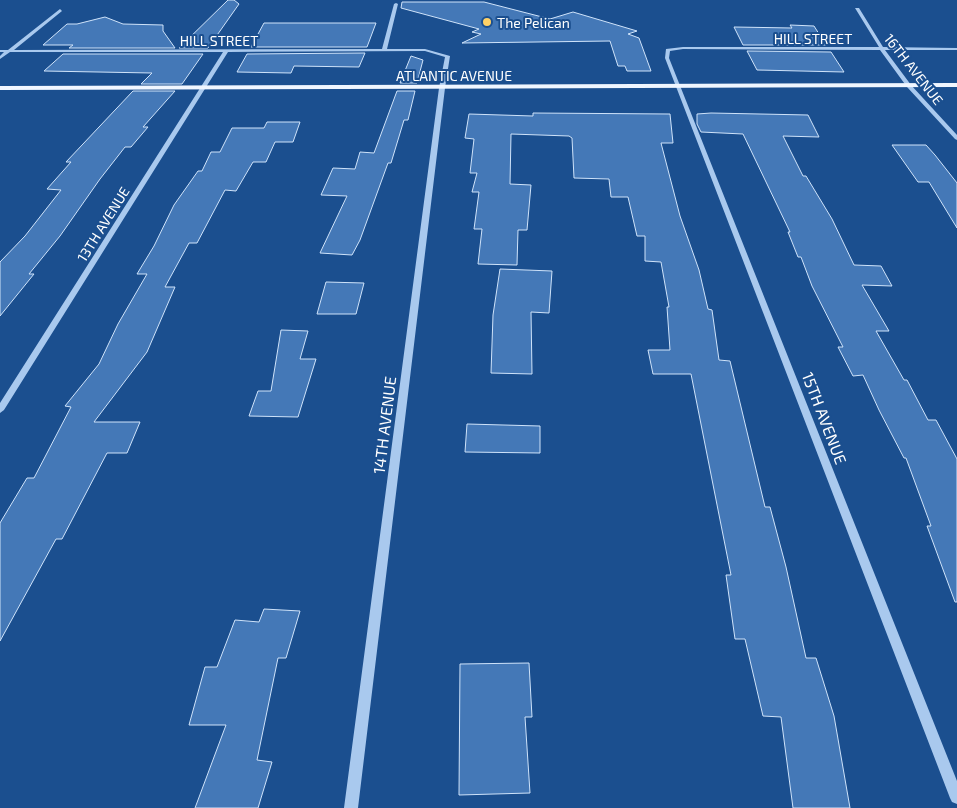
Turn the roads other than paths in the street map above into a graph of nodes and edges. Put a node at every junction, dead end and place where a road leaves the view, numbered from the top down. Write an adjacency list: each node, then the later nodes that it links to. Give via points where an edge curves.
1 (396, 4): 6 (street)
2 (857, 9): 4 (street, 16TH AVENUE)
3 (60, 10): 9 (street)
4 (882, 49): 5 (street, HILL STREET); 7 (street, HILL STREET); 14 (street, 16TH AVENUE)
5 (957, 49)
6 (384, 50): 10 (street, HILL STREET); 11 (street, HILL STREET)
7 (668, 50): 15 (street, 15TH AVENUE, via 667,58)
8 (0, 51): 9 (street, HILL STREET)
9 (8, 51): 10 (street, HILL STREET); 12 (street)
10 (226, 51): 18 (street, 13TH AVENUE)
11 (438, 52): 17 (street, 14TH AVENUE, via 448,56)
12 (0, 58)
13 (957, 85): 14 (main road, ATLANTIC AVENUE)
14 (909, 86): 15 (main road, ATLANTIC AVENUE); 19 (street, 16TH AVENUE)
15 (679, 87): 17 (main road, ATLANTIC AVENUE); 21 (street, 15TH AVENUE)
16 (0, 88): 18 (main road, ATLANTIC AVENUE)
17 (442, 88): 18 (main road, ATLANTIC AVENUE); 22 (street, 14TH AVENUE)
18 (203, 89): 20 (street, 13TH AVENUE)
19 (957, 138)
20 (0, 410)
21 (957, 798)
22 (351, 808)

